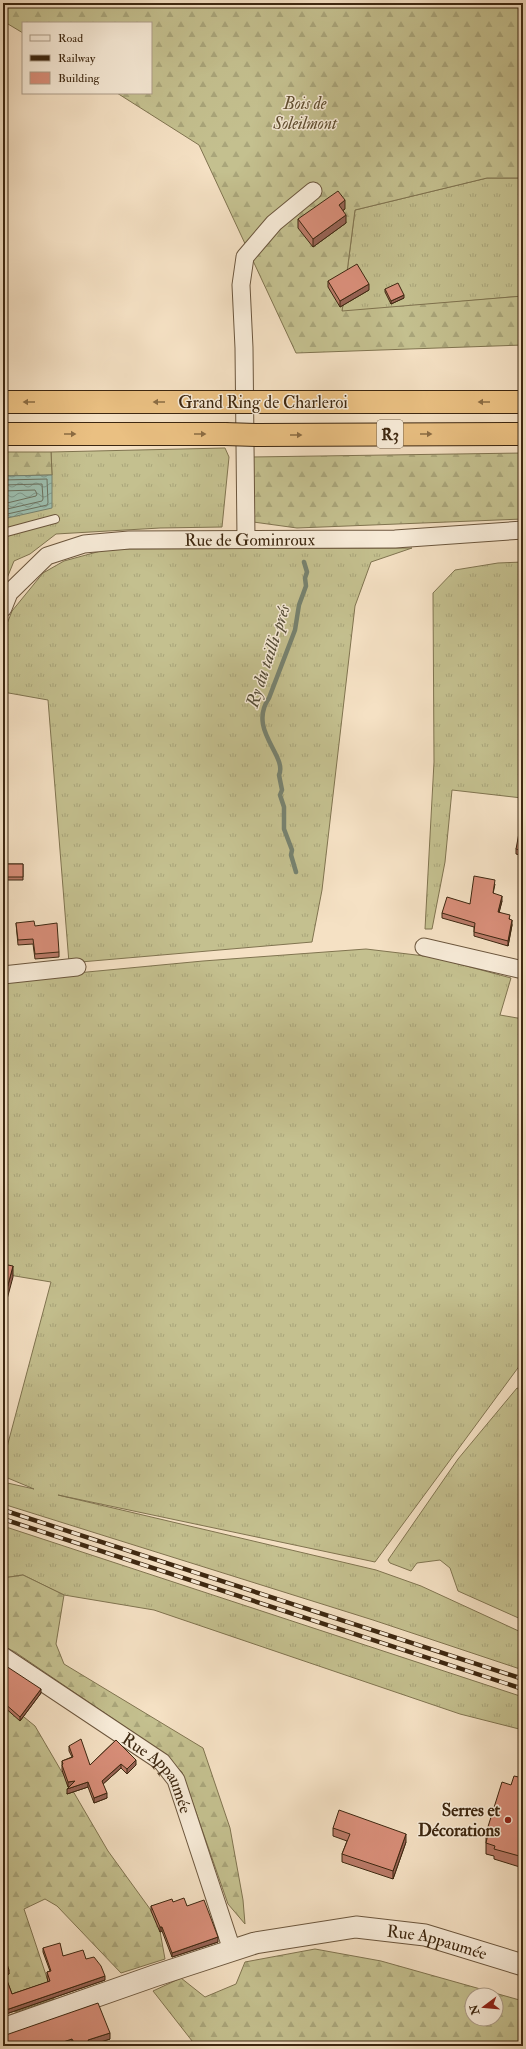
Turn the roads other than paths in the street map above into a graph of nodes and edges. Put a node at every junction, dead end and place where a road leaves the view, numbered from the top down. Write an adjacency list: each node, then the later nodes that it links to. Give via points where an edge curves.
1 (314, 191): 9 (street, via 274,223 245,257 241,285)
2 (3, 402): 3 (highway, Grand Ring de Charleroi / R3, one-way to 2, bridge)
3 (523, 402)
4 (3, 434): 5 (highway, Grand Ring de Charleroi / R3, one-way to 5, bridge)
5 (523, 434)
6 (55, 519): 8 (lane)
7 (523, 530): 9 (street, Rue de Gominroux, via 395,539)
8 (3, 533)
9 (246, 539): 10 (street, Rue de Gominroux, via 129,540 84,544 48,556)
10 (5, 597)
11 (424, 947): 13 (street)
12 (77, 967): 14 (street)
13 (523, 970)
14 (3, 975)
15 (3, 1656): 16 (street, Rue Appaumée, via 162,1762 176,1780)
16 (232, 1950): 17 (street, Rue Appaumée, via 261,1942 356,1927 425,1935); 18 (street, Rue Appaumée)
17 (523, 1965)
18 (3, 2028)

